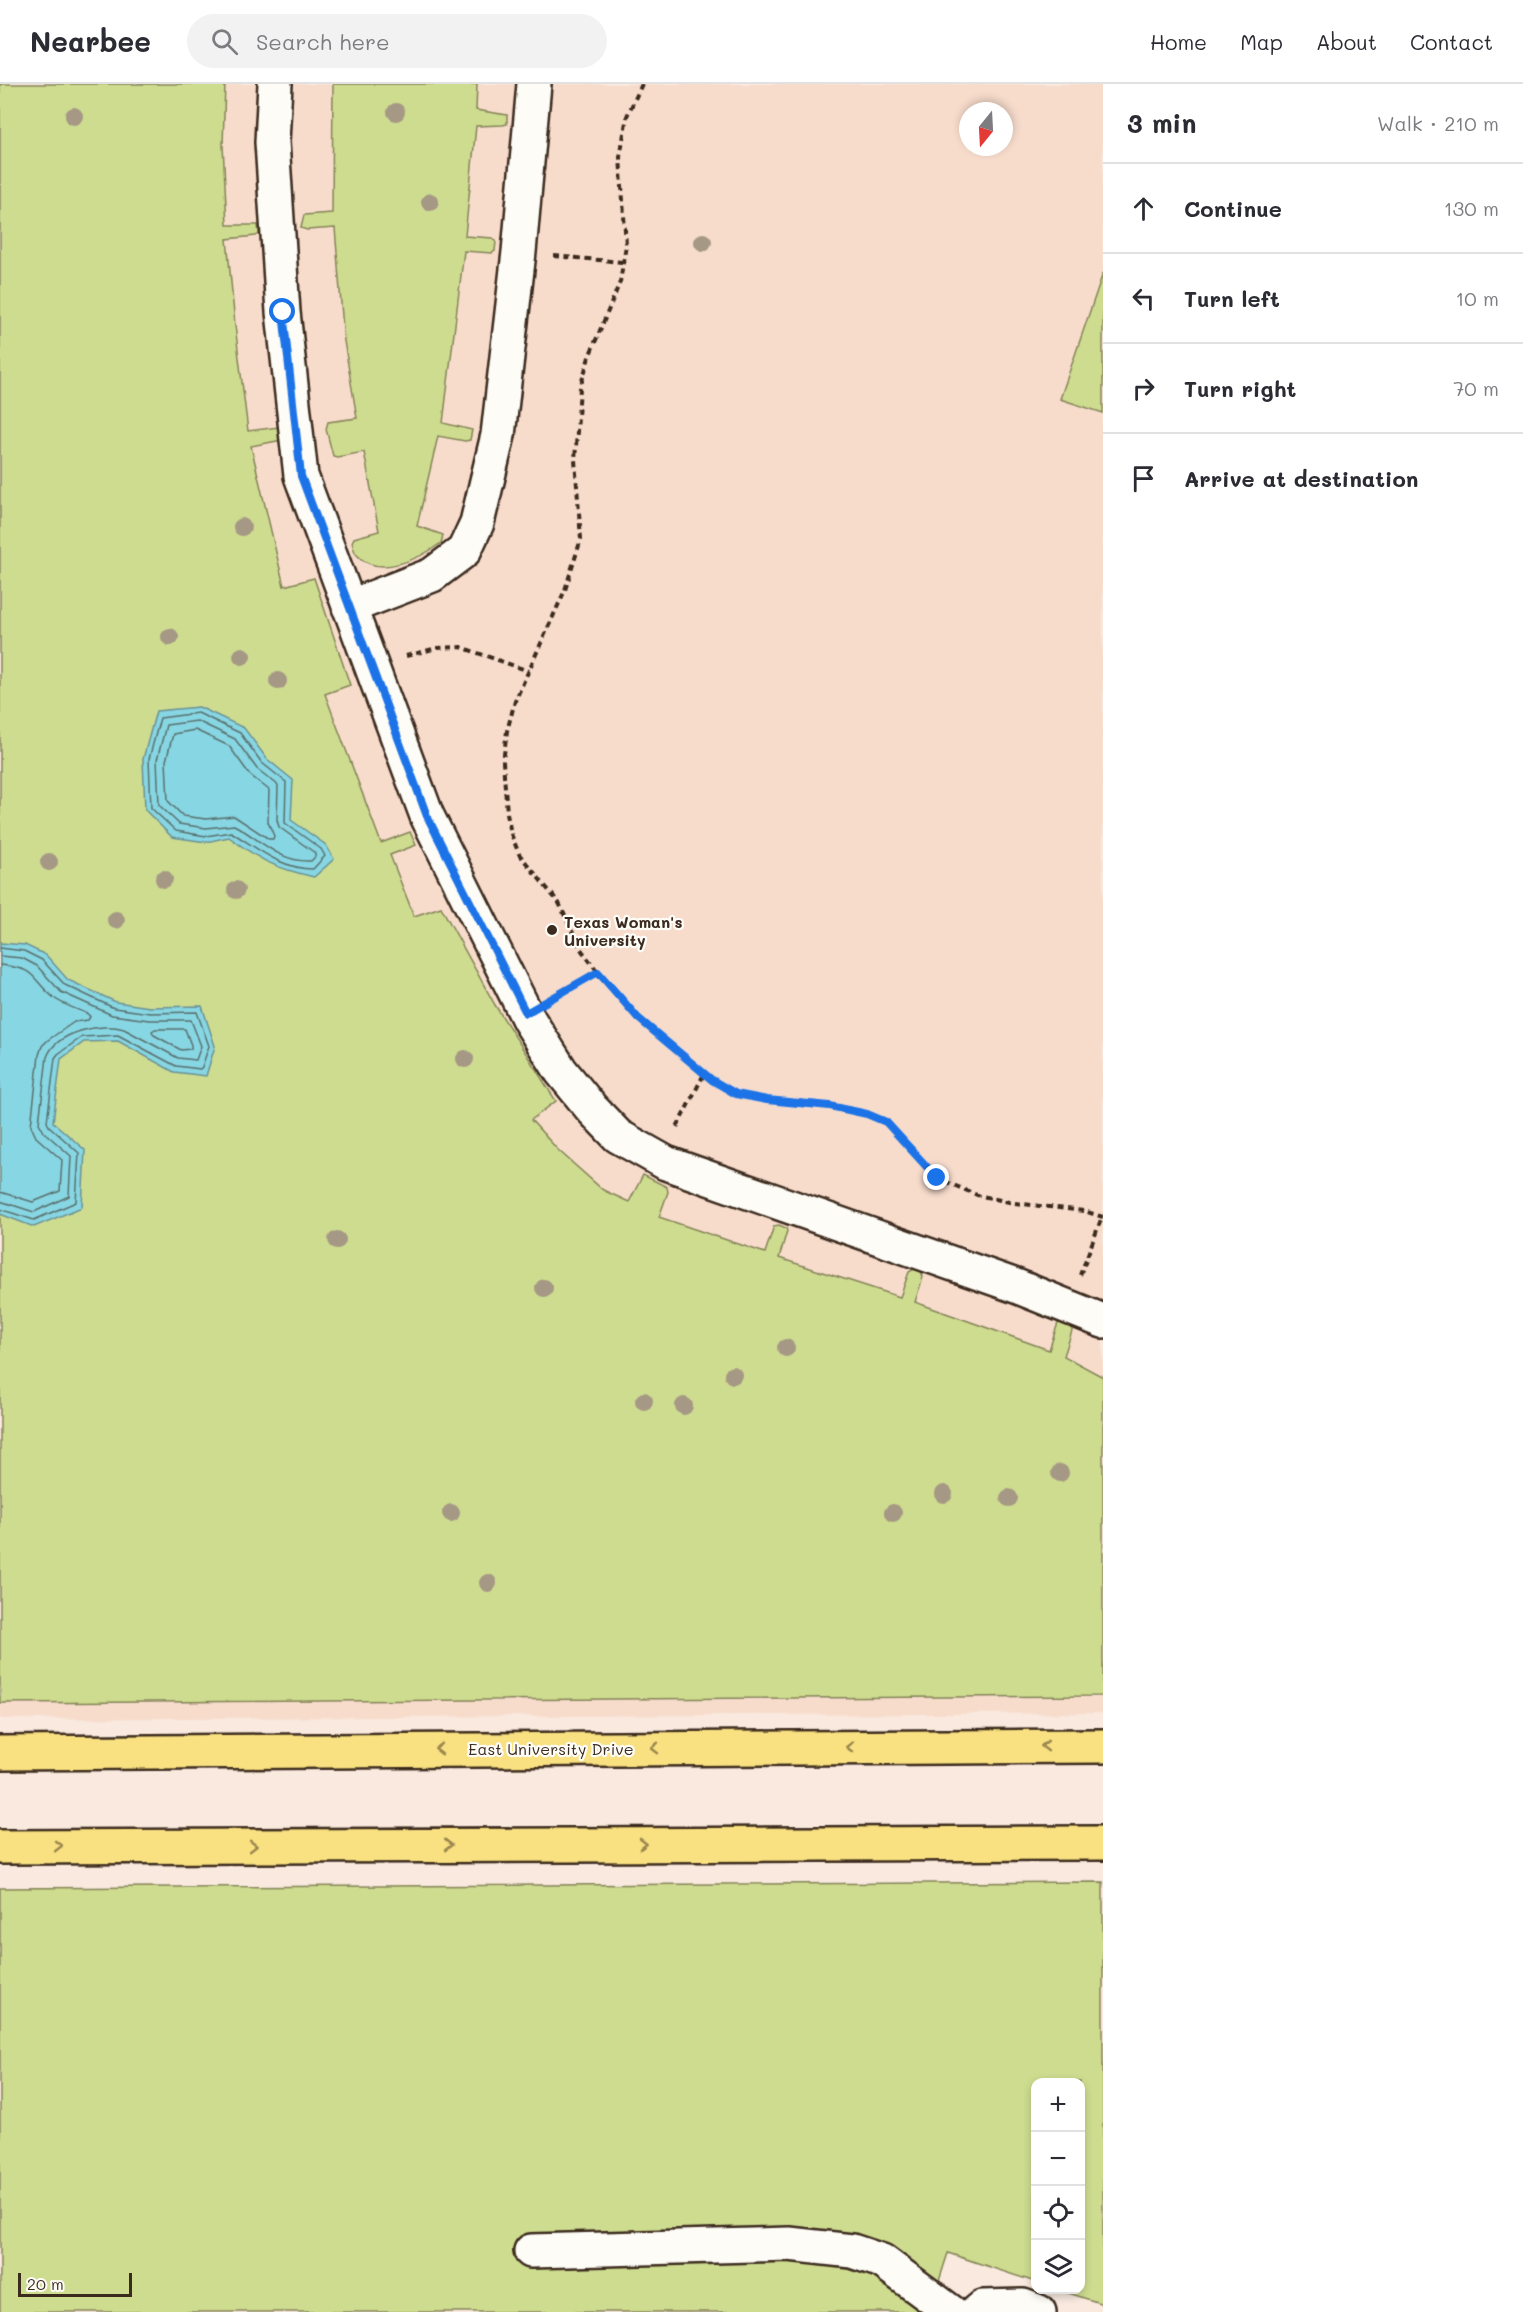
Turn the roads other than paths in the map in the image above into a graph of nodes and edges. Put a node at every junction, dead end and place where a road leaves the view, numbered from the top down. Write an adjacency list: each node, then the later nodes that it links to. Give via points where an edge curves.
1 (275, 84): 3 (street, via 272,142 283,312 301,476)
2 (534, 84): 3 (street, via 498,435 477,523 464,551 432,575)
3 (349, 607): 4 (street, via 427,816 526,1013 561,1071 618,1136 660,1160 1016,1286)
4 (1103, 1322)
5 (1103, 1746): 6 (main road, East University Drive, one-way to 6)
6 (0, 1753)
7 (1103, 1843): 8 (main road, one-way to 7)
8 (0, 1847)
9 (531, 2251): 10 (street, via 789,2244 852,2251 882,2261)
10 (951, 2312)
11 (977, 2312): 12 (street, via 983,2307 1023,2306)
12 (1039, 2312)

